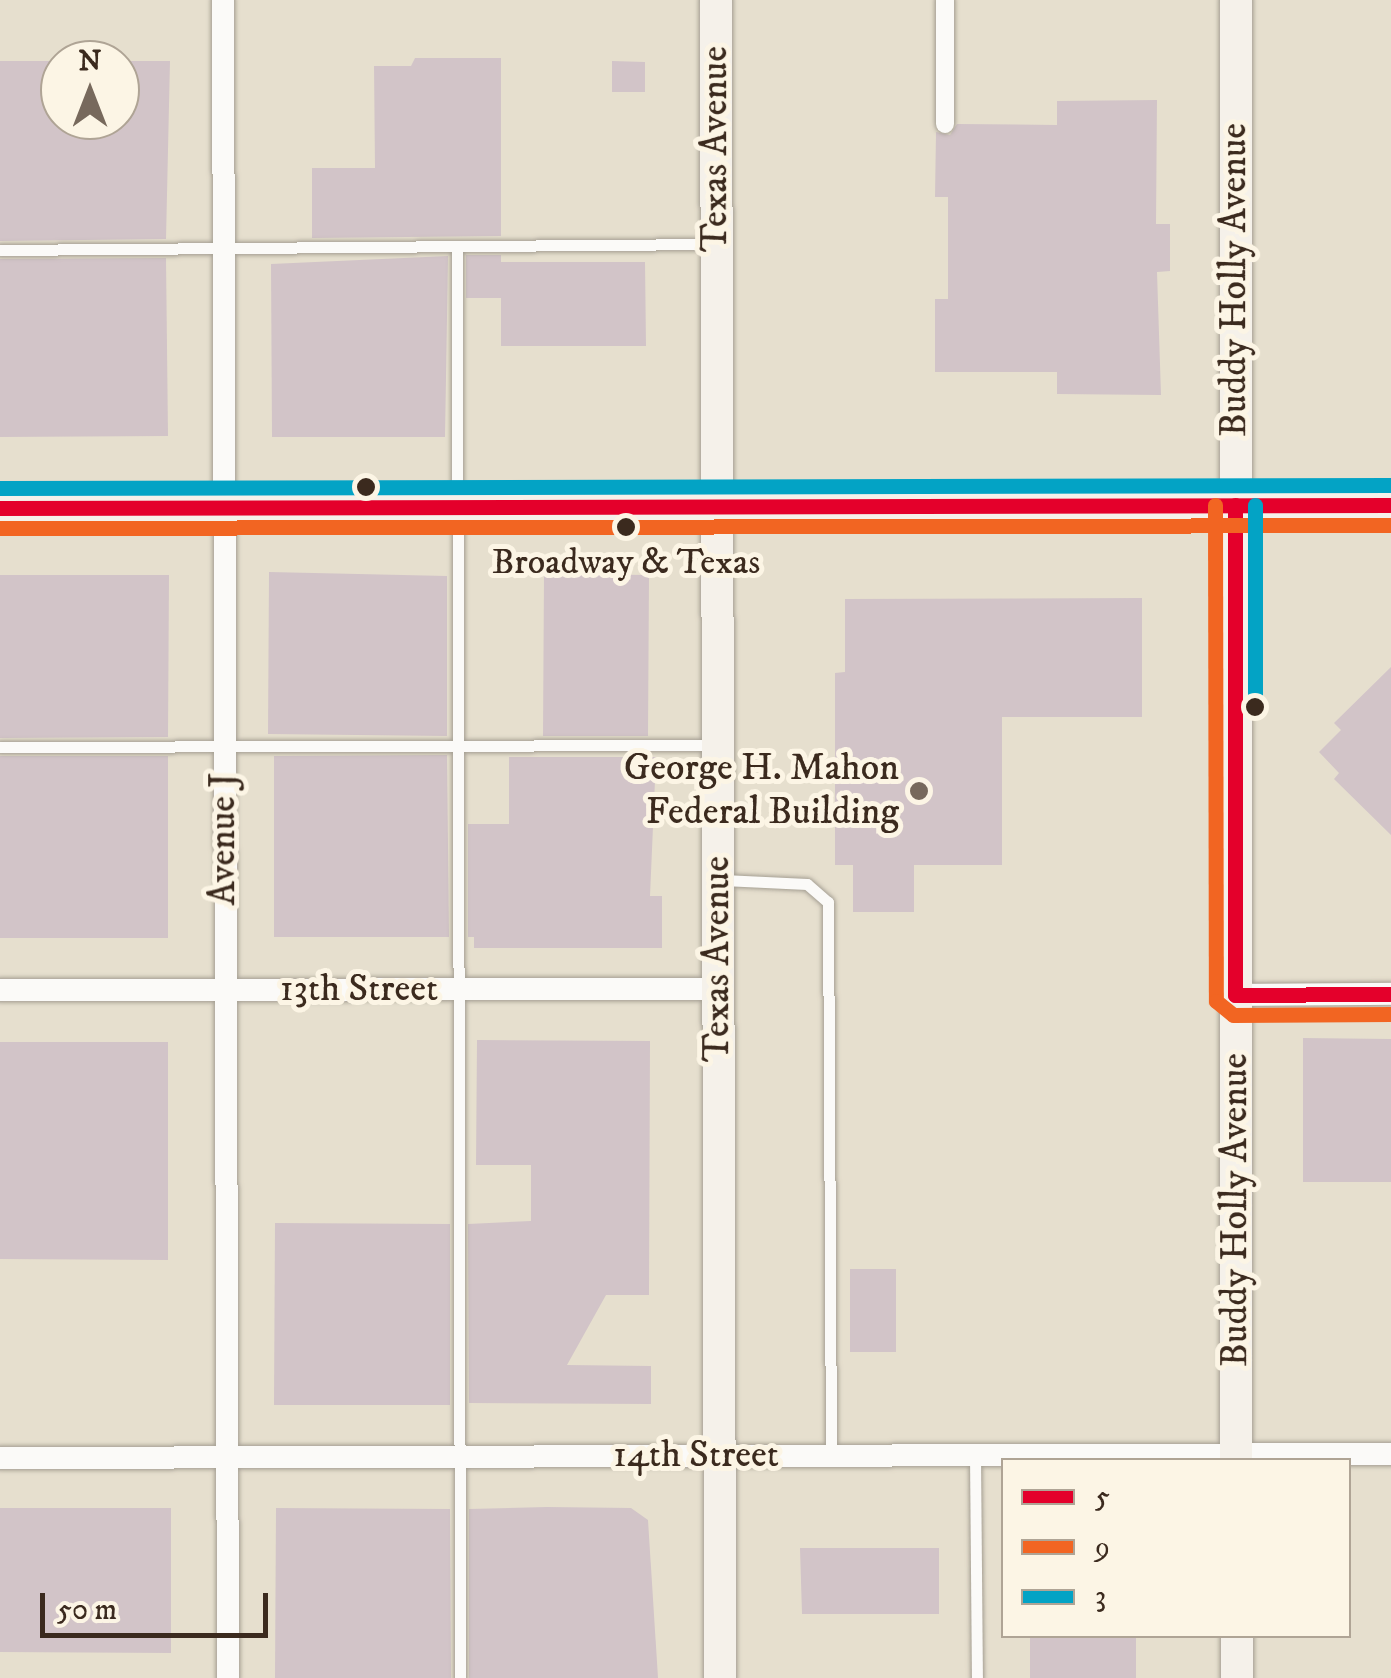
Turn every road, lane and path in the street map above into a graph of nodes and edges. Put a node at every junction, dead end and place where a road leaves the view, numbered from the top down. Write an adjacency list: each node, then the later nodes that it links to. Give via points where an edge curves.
1 (223, 0): 8 (street, Avenue J)
2 (716, 0): 6 (main road, Texas Avenue)
3 (946, 0): 5 (street)
4 (1236, 0): 11 (main road, Buddy Holly Avenue)
5 (946, 124)
6 (717, 244): 7 (lane); 12 (main road, Texas Avenue)
7 (457, 246): 8 (lane); 13 (lane)
8 (223, 247): 9 (lane); 15 (street, Avenue J)
9 (0, 250)
10 (1391, 504): 11 (main road)
11 (1235, 505): 12 (main road); 26 (main road, Buddy Holly Avenue)
12 (718, 506): 13 (main road); 18 (main road, Texas Avenue)
13 (458, 507): 15 (main road); 17 (lane)
14 (0, 508): 15 (main road)
15 (223, 508): 16 (street, Avenue J)
16 (224, 746): 17 (lane); 19 (lane); 24 (street, Avenue J)
17 (458, 746): 18 (lane); 21 (lane)
18 (718, 746): 20 (main road, Texas Avenue)
19 (0, 747)
20 (718, 880): 22 (main road, Texas Avenue); 30 (lane, via 807,884 828,902)
21 (457, 989): 22 (street, 13th Street); 24 (street, 13th Street); 28 (lane)
22 (718, 989): 29 (main road, Texas Avenue)
23 (0, 990): 24 (street, 13th Street)
24 (224, 990): 33 (street, Avenue J)
25 (1391, 994): 26 (street)
26 (1235, 995): 34 (main road, Buddy Holly Avenue)
27 (1391, 1454): 34 (street, 14th Street)
28 (458, 1456): 29 (street, 14th Street); 33 (street, 14th Street); 37 (lane)
29 (719, 1456): 30 (street, 14th Street); 38 (main road, Texas Avenue)
30 (832, 1456): 31 (street, 14th Street)
31 (975, 1456): 34 (street, 14th Street); 39 (lane)
32 (0, 1458): 33 (street, 14th Street)
33 (227, 1458): 36 (street, Avenue J)
34 (1236, 1458)
35 (1237, 1638): 40 (main road)
36 (228, 1678)
37 (460, 1678)
38 (720, 1678)
39 (977, 1678)
40 (1237, 1678)

